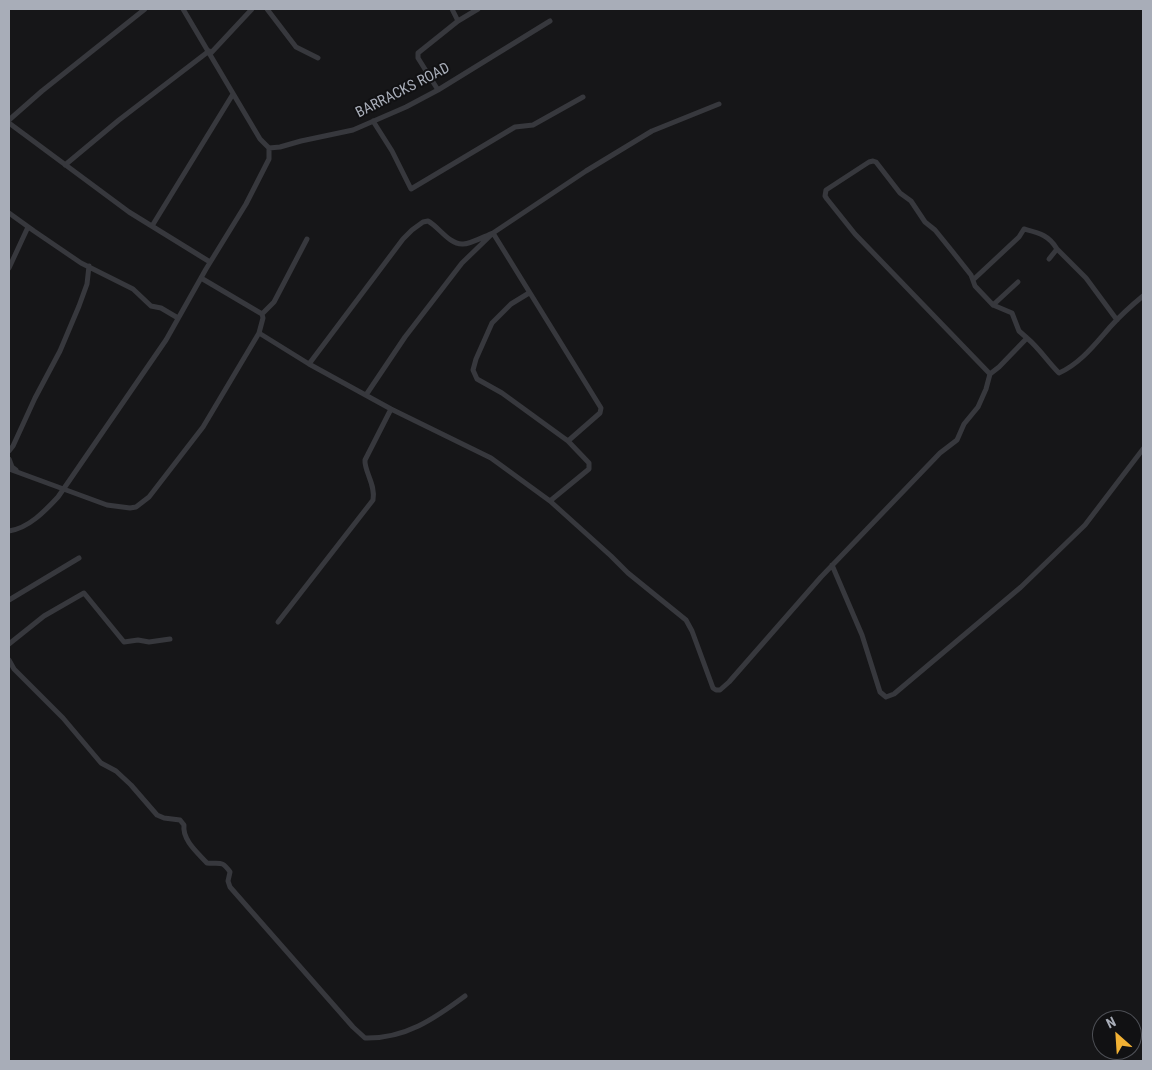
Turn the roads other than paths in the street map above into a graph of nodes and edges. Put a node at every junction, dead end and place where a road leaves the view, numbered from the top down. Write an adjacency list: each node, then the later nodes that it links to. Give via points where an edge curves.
1 (145, 9): 15 (street)
2 (183, 9): 9 (street)
3 (252, 9): 9 (street)
4 (267, 9): 10 (street, via 296,47)
5 (452, 9): 7 (street)
6 (478, 9): 7 (street)
7 (458, 21): 11 (street, via 418,52 420,62)
8 (550, 22): 11 (street, BARRACKS ROAD)
9 (209, 53): 12 (street); 18 (street)
10 (318, 58)
11 (438, 90): 16 (street, BARRACKS ROAD)
12 (232, 94): 17 (street); 20 (street)
13 (583, 97): 16 (street, via 533,125 515,127 411,188)
14 (719, 104): 22 (street, via 652,131)
15 (9, 121): 18 (street)
16 (373, 122): 17 (street, BARRACKS ROAD, via 353,130)
17 (269, 148): 26 (street, via 269,159 262,175)
18 (65, 165): 20 (street)
19 (9, 212): 21 (street)
20 (152, 226): 26 (street)
21 (28, 227): 27 (street); 28 (street)
22 (492, 234): 32 (street); 40 (street, via 463,245 454,242 435,224 423,222 412,230 374,276); 42 (street, via 462,263 404,337)
23 (307, 239): 35 (street, via 274,302)
24 (1057, 249): 25 (street); 30 (street, via 1043,234 1024,229); 37 (street, via 1086,278)
25 (1049, 259)
26 (210, 262): 29 (street)
27 (89, 266): 36 (street, via 133,289 152,306); 46 (street, via 87,284 60,351)
28 (9, 268)
29 (201, 278): 35 (street); 36 (street)
30 (973, 280): 34 (street); 41 (street, via 936,230 925,222 911,201 873,161 826,190 827,199 855,234)
31 (1018, 282): 34 (street)
32 (529, 293): 44 (street, via 601,408 600,413); 44 (street, via 511,304 492,324 473,370 482,384 502,393)
33 (1143, 296): 37 (street)
34 (993, 305): 39 (street, via 1012,314 1019,332)
35 (262, 314): 38 (street)
36 (178, 318): 50 (street)
37 (1117, 320): 39 (street, via 1084,357 1059,374 1039,348)
38 (259, 333): 40 (street); 50 (street, via 203,427 142,503 130,508 107,505)
39 (1026, 338): 41 (street)
40 (309, 364): 42 (street)
41 (990, 374): 54 (street, via 982,400 964,424 957,440 940,453)
42 (366, 395): 43 (street)
43 (391, 409): 51 (street, via 491,458); 56 (street, via 364,464 369,472 373,500)
44 (568, 441): 51 (street, via 589,462 589,469)
45 (1143, 449): 54 (street, via 1085,525 1021,587 894,694 886,697 880,692 862,635)
46 (9, 451)
47 (9, 459): 49 (street)
48 (9, 469): 49 (street)
49 (18, 472): 50 (street)
50 (62, 489): 52 (street, via 41,515 17,530)
51 (550, 501): 54 (street, via 628,573 686,620 716,690 729,682)
52 (9, 531)
53 (79, 558): 55 (street)
54 (832, 565)
55 (9, 600)
56 (278, 622)
57 (170, 640): 58 (street, via 124,642 84,593 44,616)
58 (9, 644)
59 (9, 660): 60 (street, via 101,763 116,771 157,815 180,820 185,837 207,863 225,865 230,872 230,888 365,1038 383,1039 409,1030 432,1020)
60 (465, 996)

